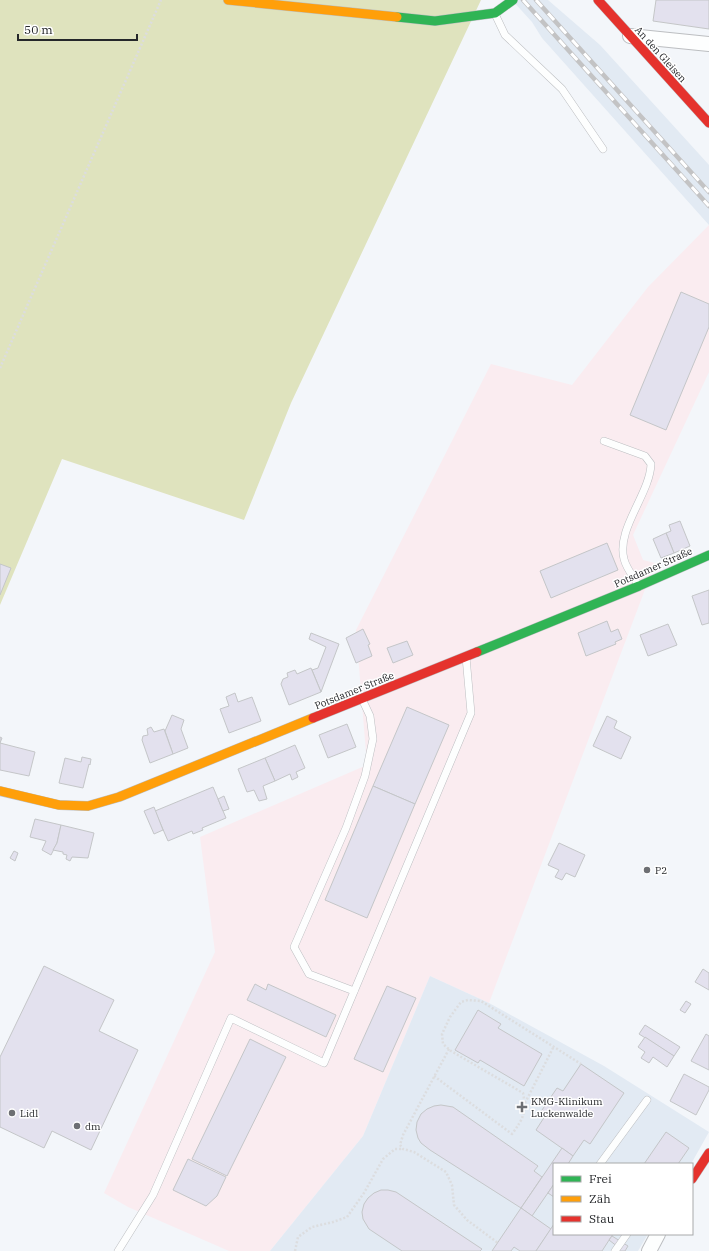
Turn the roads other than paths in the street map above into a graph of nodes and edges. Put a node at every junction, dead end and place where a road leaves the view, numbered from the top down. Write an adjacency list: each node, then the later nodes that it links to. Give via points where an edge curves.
1 (228, 0): 4 (street, via 435,21)
2 (513, 0): 4 (street)
3 (603, 3): 5 (street, An den Gleisen)
4 (495, 14): 8 (lane, via 505,35 562,89)
5 (630, 36): 6 (street); 7 (street, An den Gleisen)
6 (709, 44)
7 (709, 123)
8 (604, 149)
9 (604, 441): 11 (lane, via 645,456 651,464 650,474 628,526 623,548 624,559)
10 (709, 555): 11 (street, Potsdamer Straße)
11 (639, 586): 12 (street, Potsdamer Straße)
12 (466, 657): 13 (street, Potsdamer Straße); 15 (lane, via 471,713)
13 (362, 698): 14 (street, Potsdamer Straße, via 119,797 88,806 59,805); 15 (lane, via 370,716 373,739 365,776 346,828 294,948 309,974)
14 (0, 791)
15 (354, 991): 22 (lane, via 324,1063 231,1018 153,1195)
16 (647, 1100): 18 (lane)
17 (709, 1153): 19 (street)
18 (601, 1163)
19 (693, 1177)
20 (626, 1235): 23 (lane)
21 (657, 1235): 24 (street)
22 (118, 1251)
23 (615, 1251)
24 (649, 1251)

